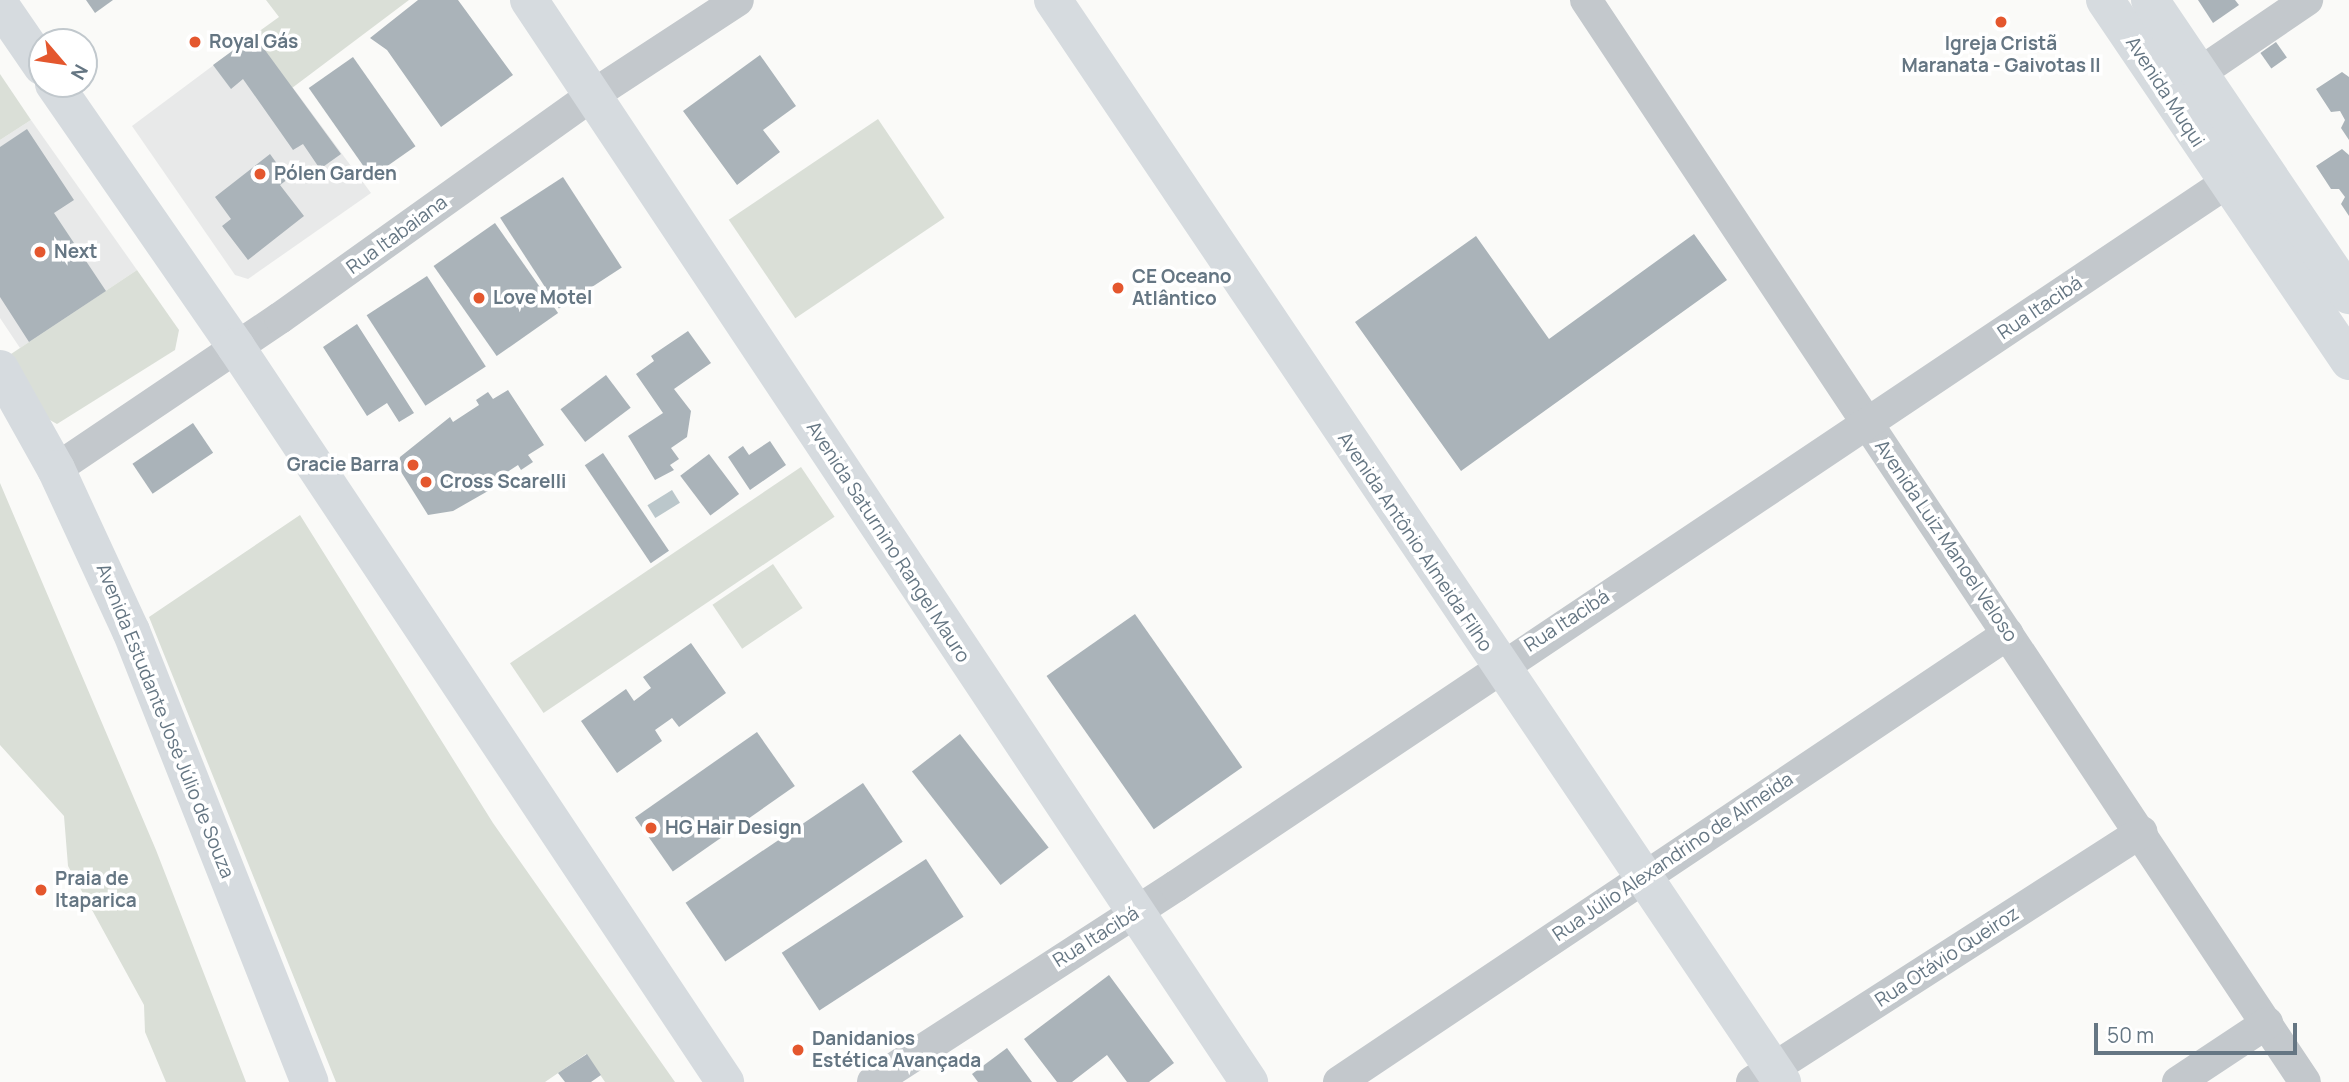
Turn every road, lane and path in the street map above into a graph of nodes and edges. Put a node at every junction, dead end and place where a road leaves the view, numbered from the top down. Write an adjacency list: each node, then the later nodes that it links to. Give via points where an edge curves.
1 (529, 0): 11 (street, Avenida Saturnino Rangel Mauro)
2 (738, 0): 11 (street, Rua Itabaiana)
3 (1053, 0): 22 (street, Avenida Antônio Almeida Filho)
4 (1586, 0): 19 (street, Avenida Luiz Manoel Veloso)
5 (2105, 0): 14 (street, Avenida Muqui)
6 (2150, 0): 10 (street)
7 (2307, 0): 10 (street)
8 (0, 5): 9 (street)
9 (28, 46)
10 (2198, 74): 13 (street)
11 (593, 95): 16 (street, Rua Itabaiana); 25 (street, Avenida Saturnino Rangel Mauro)
12 (64, 98): 16 (street)
13 (2258, 164): 14 (street); 15 (street)
14 (2226, 183): 17 (street, Avenida Muqui); 19 (street, Rua Itacibá)
15 (2349, 295)
16 (236, 347): 20 (street, Rua Itabaiana); 29 (street)
17 (2349, 360)
18 (0, 369): 20 (street, Avenida Estudante José Júlio de Souza)
19 (1868, 423): 21 (street, Avenida Luiz Manoel Veloso); 22 (street, Rua Itacibá)
20 (56, 469): 28 (street, Avenida Estudante José Júlio de Souza, via 131,631)
21 (2008, 634): 23 (street, Avenida Luiz Manoel Veloso); 24 (street, Rua Júlio Alexandrino de Almeida)
22 (1498, 667): 24 (street, Avenida Antônio Almeida Filho); 25 (street, Rua Itacibá)
23 (2142, 832): 26 (street, Avenida Luiz Manoel Veloso); 27 (street, Rua Otávio Queiroz)
24 (1643, 877): 27 (street, Avenida Antônio Almeida Filho); 32 (street, Rua Júlio Alexandrino de Almeida)
25 (1133, 913): 30 (street, Rua Itacibá); 31 (street, Avenida Saturnino Rangel Mauro)
26 (2267, 1023): 33 (street); 34 (street, Avenida Luiz Manoel Veloso)
27 (1769, 1078)
28 (310, 1082)
29 (725, 1082)
30 (873, 1082)
31 (1249, 1082)
32 (1339, 1082)
33 (2178, 1082)
34 (2305, 1082)

